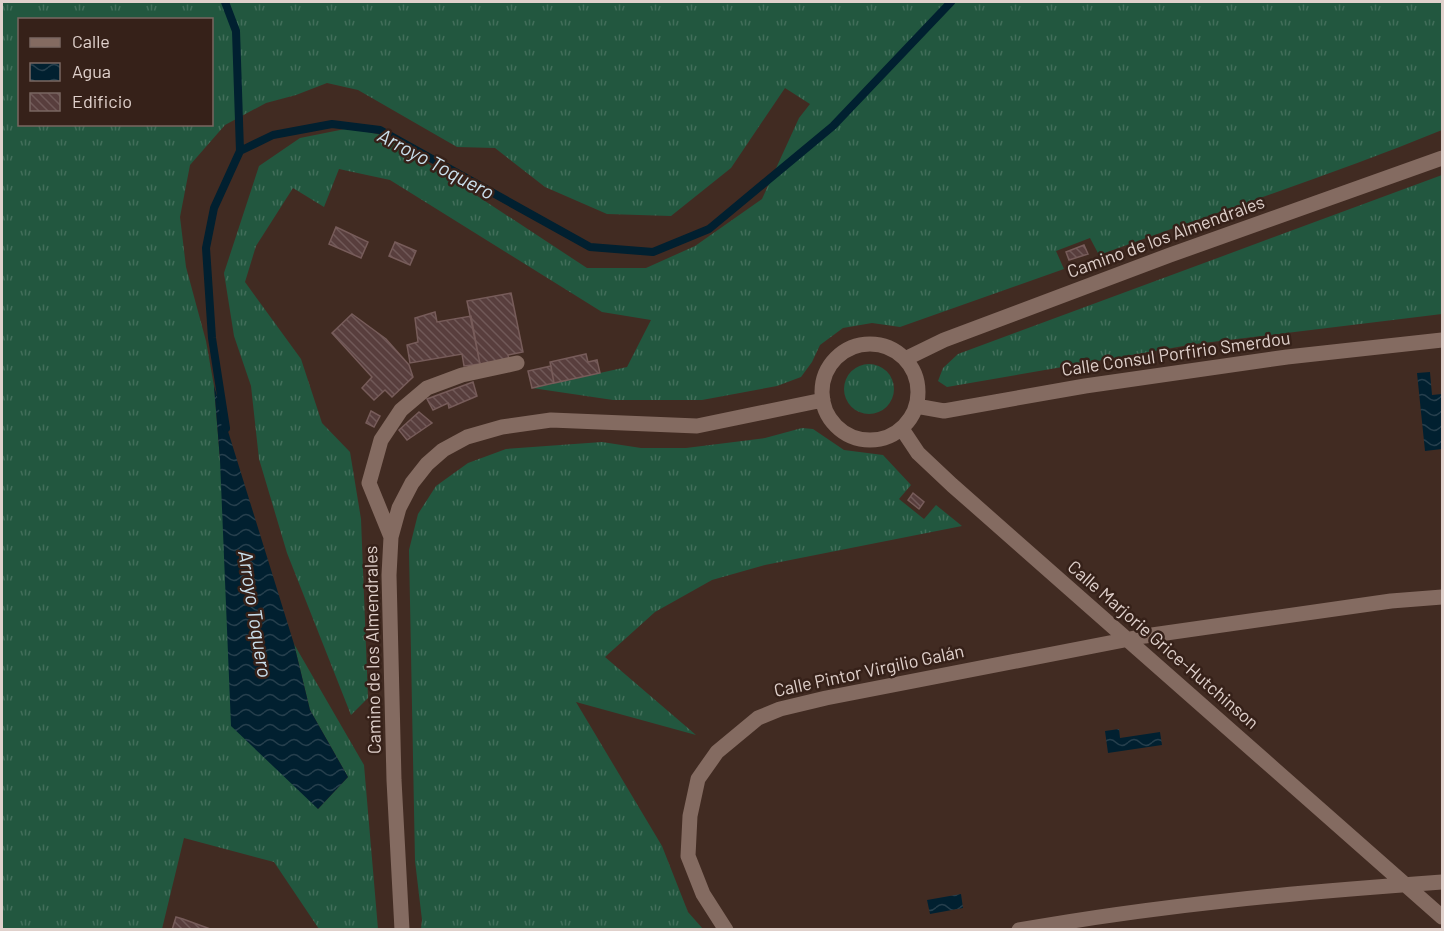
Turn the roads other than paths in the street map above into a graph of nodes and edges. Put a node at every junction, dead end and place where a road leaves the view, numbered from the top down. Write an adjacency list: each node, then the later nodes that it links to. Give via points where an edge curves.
1 (1443, 158): 3 (street, Camino de los Almendrales, via 1170,255 944,340)
2 (1443, 340): 6 (street, Calle Consul Porfirio Smerdou, via 1287,357 944,411)
3 (905, 359): 5 (street, via 882,345 854,346 842,352 825,374); 6 (street, via 918,382)
4 (517, 363): 8 (street, via 462,375 427,388 401,410 381,440 369,483)
5 (823, 400): 7 (street, via 836,424 856,438 873,440); 8 (street, Camino de los Almendrales, via 697,426 551,420 467,437 443,450 412,483 399,508)
6 (916, 406): 7 (street)
7 (902, 429): 10 (street, Calle Marjorie Grice-Hutchinson, via 918,453 952,485)
8 (391, 537): 14 (street, Camino de los Almendrales, via 394,780)
9 (1443, 597): 10 (street, Calle Pintor Virgilio Galán)
10 (1127, 639): 12 (street, Calle Marjorie Grice-Hutchinson); 15 (street, Calle Pintor Virgilio Galán, via 826,698 758,718 717,752 698,779 690,816 688,856 703,894)
11 (1443, 882): 12 (street)
12 (1405, 884): 13 (street, Calle Marjorie Grice-Hutchinson); 16 (street, via 1183,906)
13 (1443, 917)
14 (402, 930)
15 (726, 930)
16 (1019, 930)

